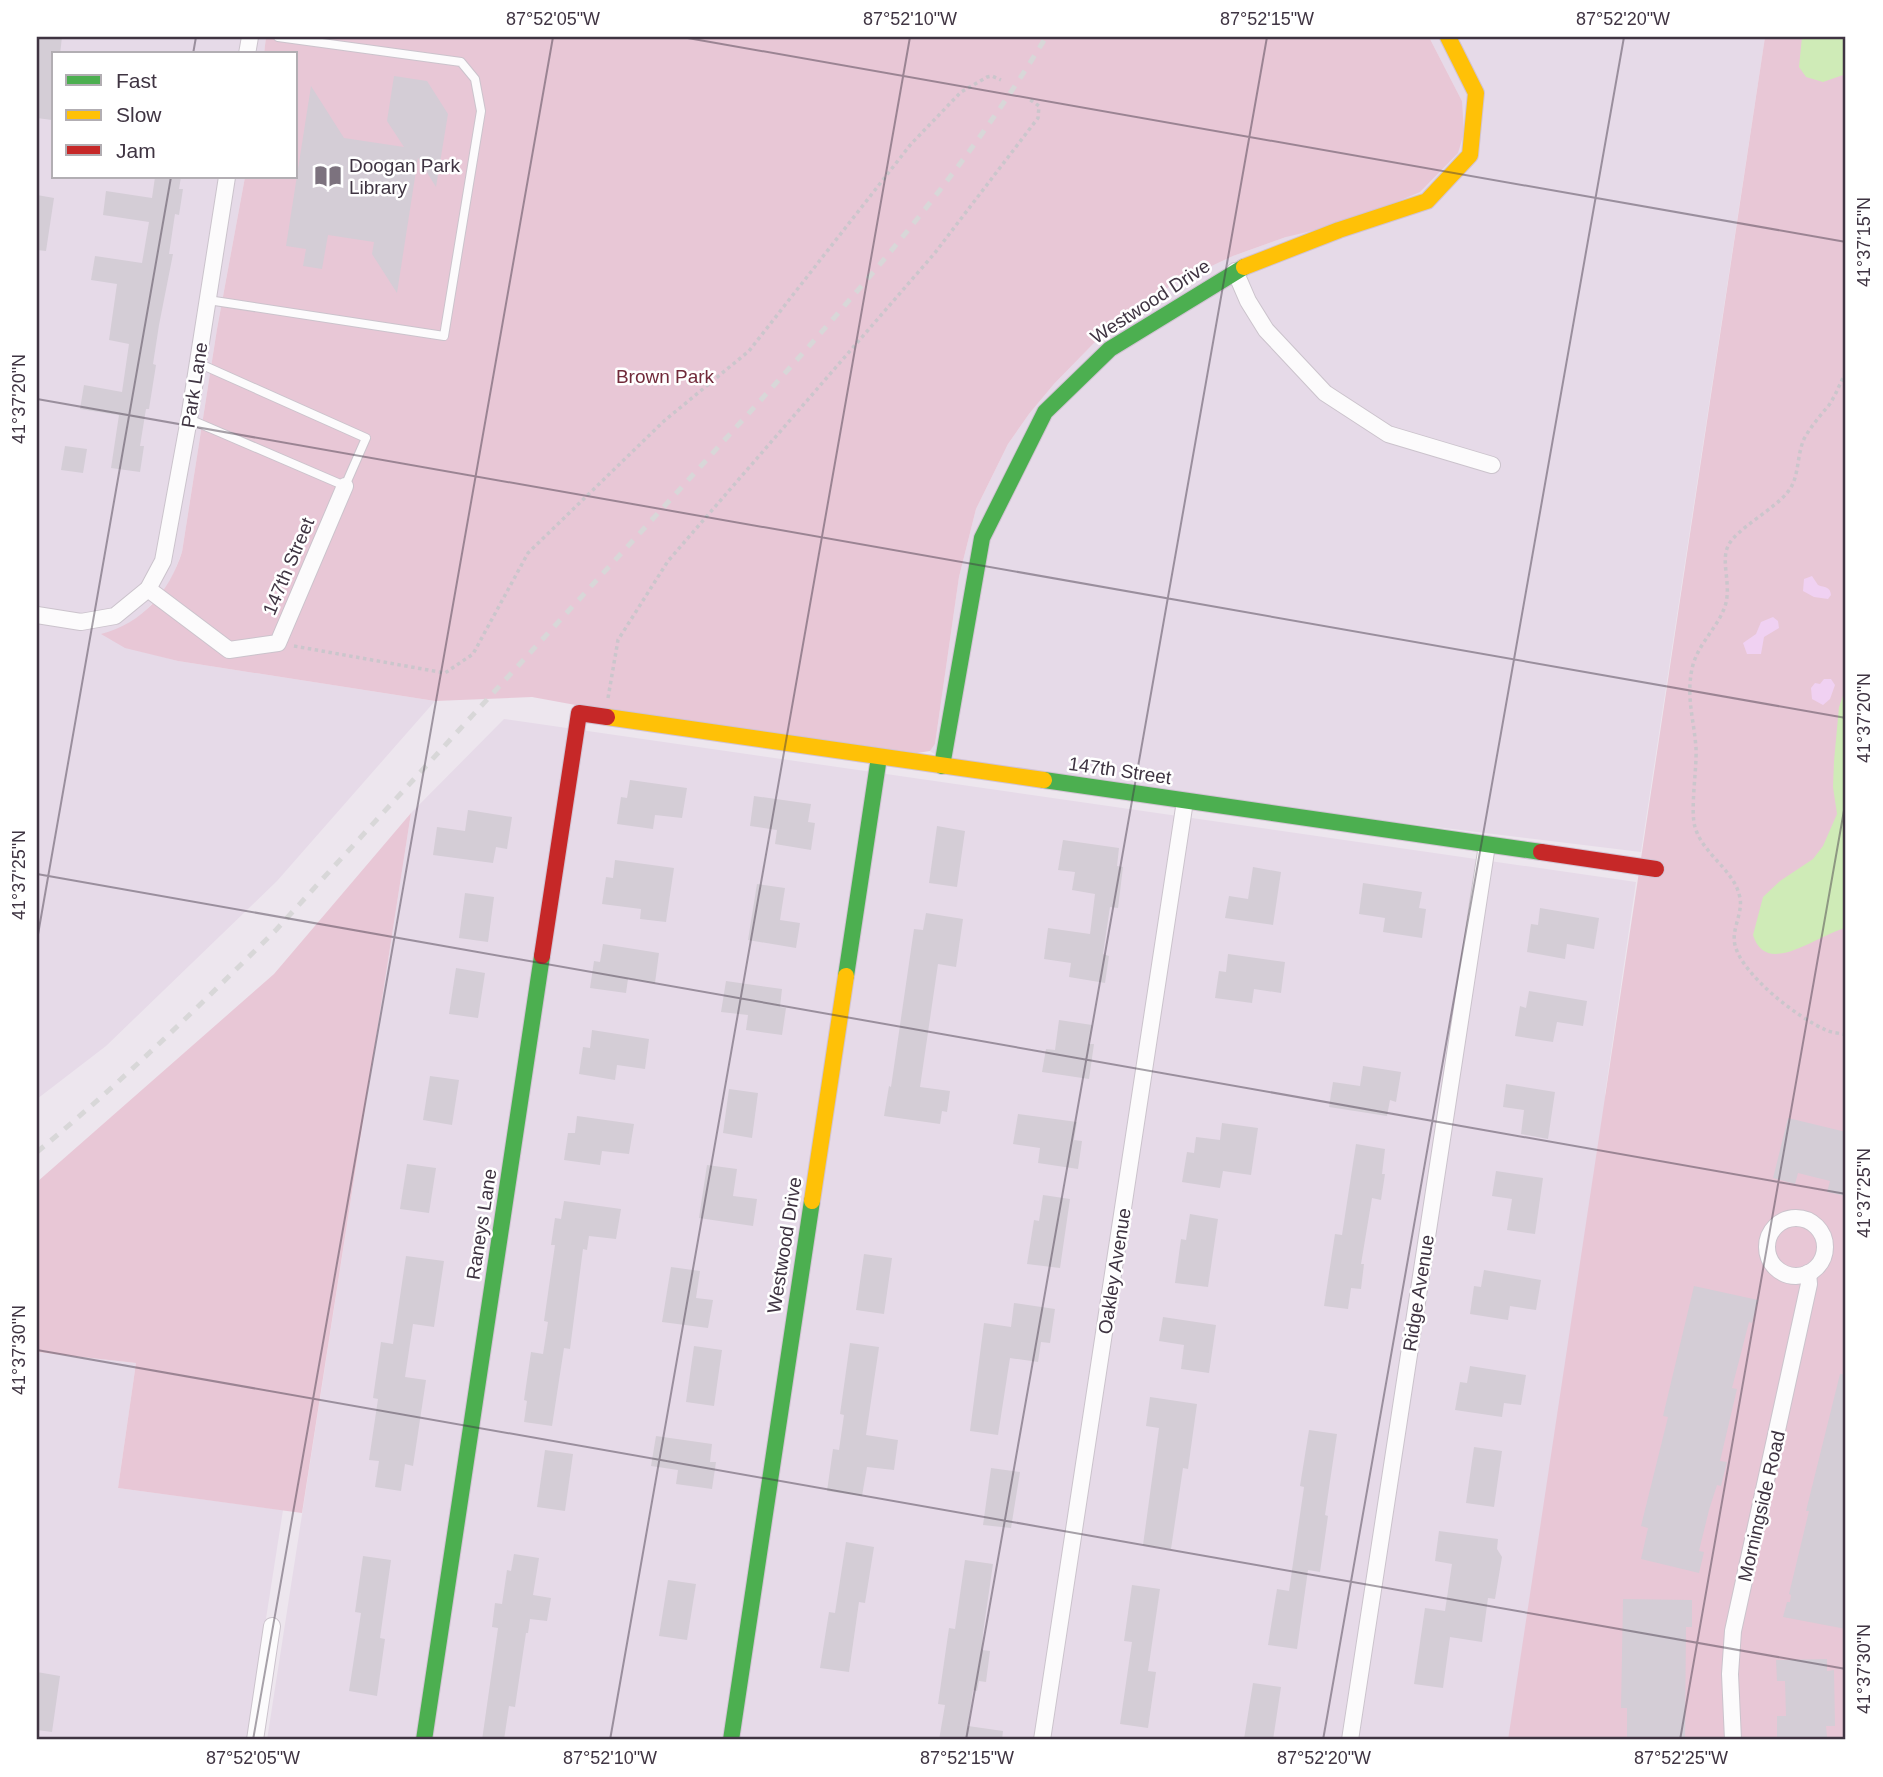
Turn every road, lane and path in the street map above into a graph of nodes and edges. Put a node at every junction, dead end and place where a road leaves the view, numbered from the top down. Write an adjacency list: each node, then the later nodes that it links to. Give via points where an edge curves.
1 (278, 37): 7 (lane, via 461,62 475,79 481,111 444,336)
2 (1448, 37): 6 (street, Westwood Drive, via 1476,93 1470,155 1427,201)
3 (1001, 80): 15 (path, via 987,77 961,92 911,144 749,351 664,421 528,553 472,654 445,673)
4 (1029, 99): 17 (path, via 1039,106 1038,118 934,254 668,561 618,640)
5 (227, 178): 7 (street, Park Lane)
6 (1235, 271): 11 (street, via 1266,330 1325,393 1388,433); 19 (street, Westwood Drive, via 1110,349 1045,412 982,538)
7 (208, 300): 8 (street, Park Lane)
8 (198, 363): 10 (street, Park Lane); 12 (lane, via 366,438)
9 (1846, 372): 23 (path, via 1803,441 1796,480 1788,492 1729,543 1724,609 1692,667 1689,691 1696,747 1694,825 1741,899 1734,943 1741,960 1800,1015 1826,1031)
10 (189, 419): 12 (lane); 13 (street, Park Lane, via 163,561)
11 (1492, 465)
12 (345, 486): 15 (street, 147th Street)
13 (148, 589): 14 (street, via 115,615 81,622); 15 (street, 147th Street, via 229,650)
14 (37, 615)
15 (278, 643)
16 (579, 713): 17 (street, 147th Street); 27 (street, Raneys Lane)
17 (604, 717): 18 (street, 147th Street)
18 (879, 757): 19 (street, 147th Street); 28 (street, Westwood Drive)
19 (942, 766): 20 (street, 147th Street)
20 (1185, 801): 21 (street, 147th Street); 29 (street, Oakley Avenue)
21 (1487, 845): 22 (street, 147th Street); 30 (street, Ridge Avenue)
22 (1656, 869)
23 (1846, 1035)
24 (1808, 1273): 31 (street, Morningside Road, via 1782,1415 1733,1631)
25 (272, 1626): 26 (street)
26 (255, 1740)
27 (424, 1740)
28 (731, 1740)
29 (1042, 1740)
30 (1350, 1740)
31 (1733, 1740)

